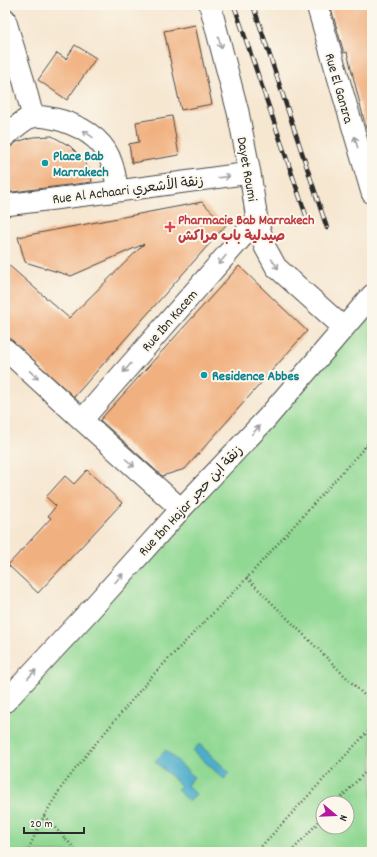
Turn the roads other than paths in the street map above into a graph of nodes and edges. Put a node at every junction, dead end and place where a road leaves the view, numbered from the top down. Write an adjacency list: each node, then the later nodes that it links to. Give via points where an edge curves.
1 (210, 5): 6 (street, Dayet Roumi, one-way to 6, via 238,112)
2 (316, 5): 8 (street, Rue El Ganzra, one-way to 2)
3 (5, 19): 4 (street)
4 (32, 117): 5 (street); 7 (street, one-way to 4, via 112,163 102,145 91,134 57,119)
5 (5, 136)
6 (250, 173): 7 (street, Rue Al Achaari زنقة الأشعري, one-way to 6); 10 (street, Dayet Roumi)
7 (118, 191): 9 (street, Rue Al Achaari زنقة الأشعري)
8 (372, 193)
9 (5, 205)
10 (257, 220): 12 (street, Dayet Roumi, one-way to 12, via 265,247 276,267); 14 (street, Rue Ibn Kacem, one-way to 14)
11 (372, 295): 12 (street, Rue Ibn Hajar زنقة ابن حجر)
12 (344, 328): 15 (street, Rue Ibn Hajar زنقة ابن حجر, one-way to 12, via 267,418)
13 (5, 349): 14 (street, one-way to 14)
14 (82, 420): 15 (street, one-way to 15)
15 (181, 509): 16 (street, Rue Ibn Hajar زنقة ابن حجر, one-way to 15)
16 (5, 702)

